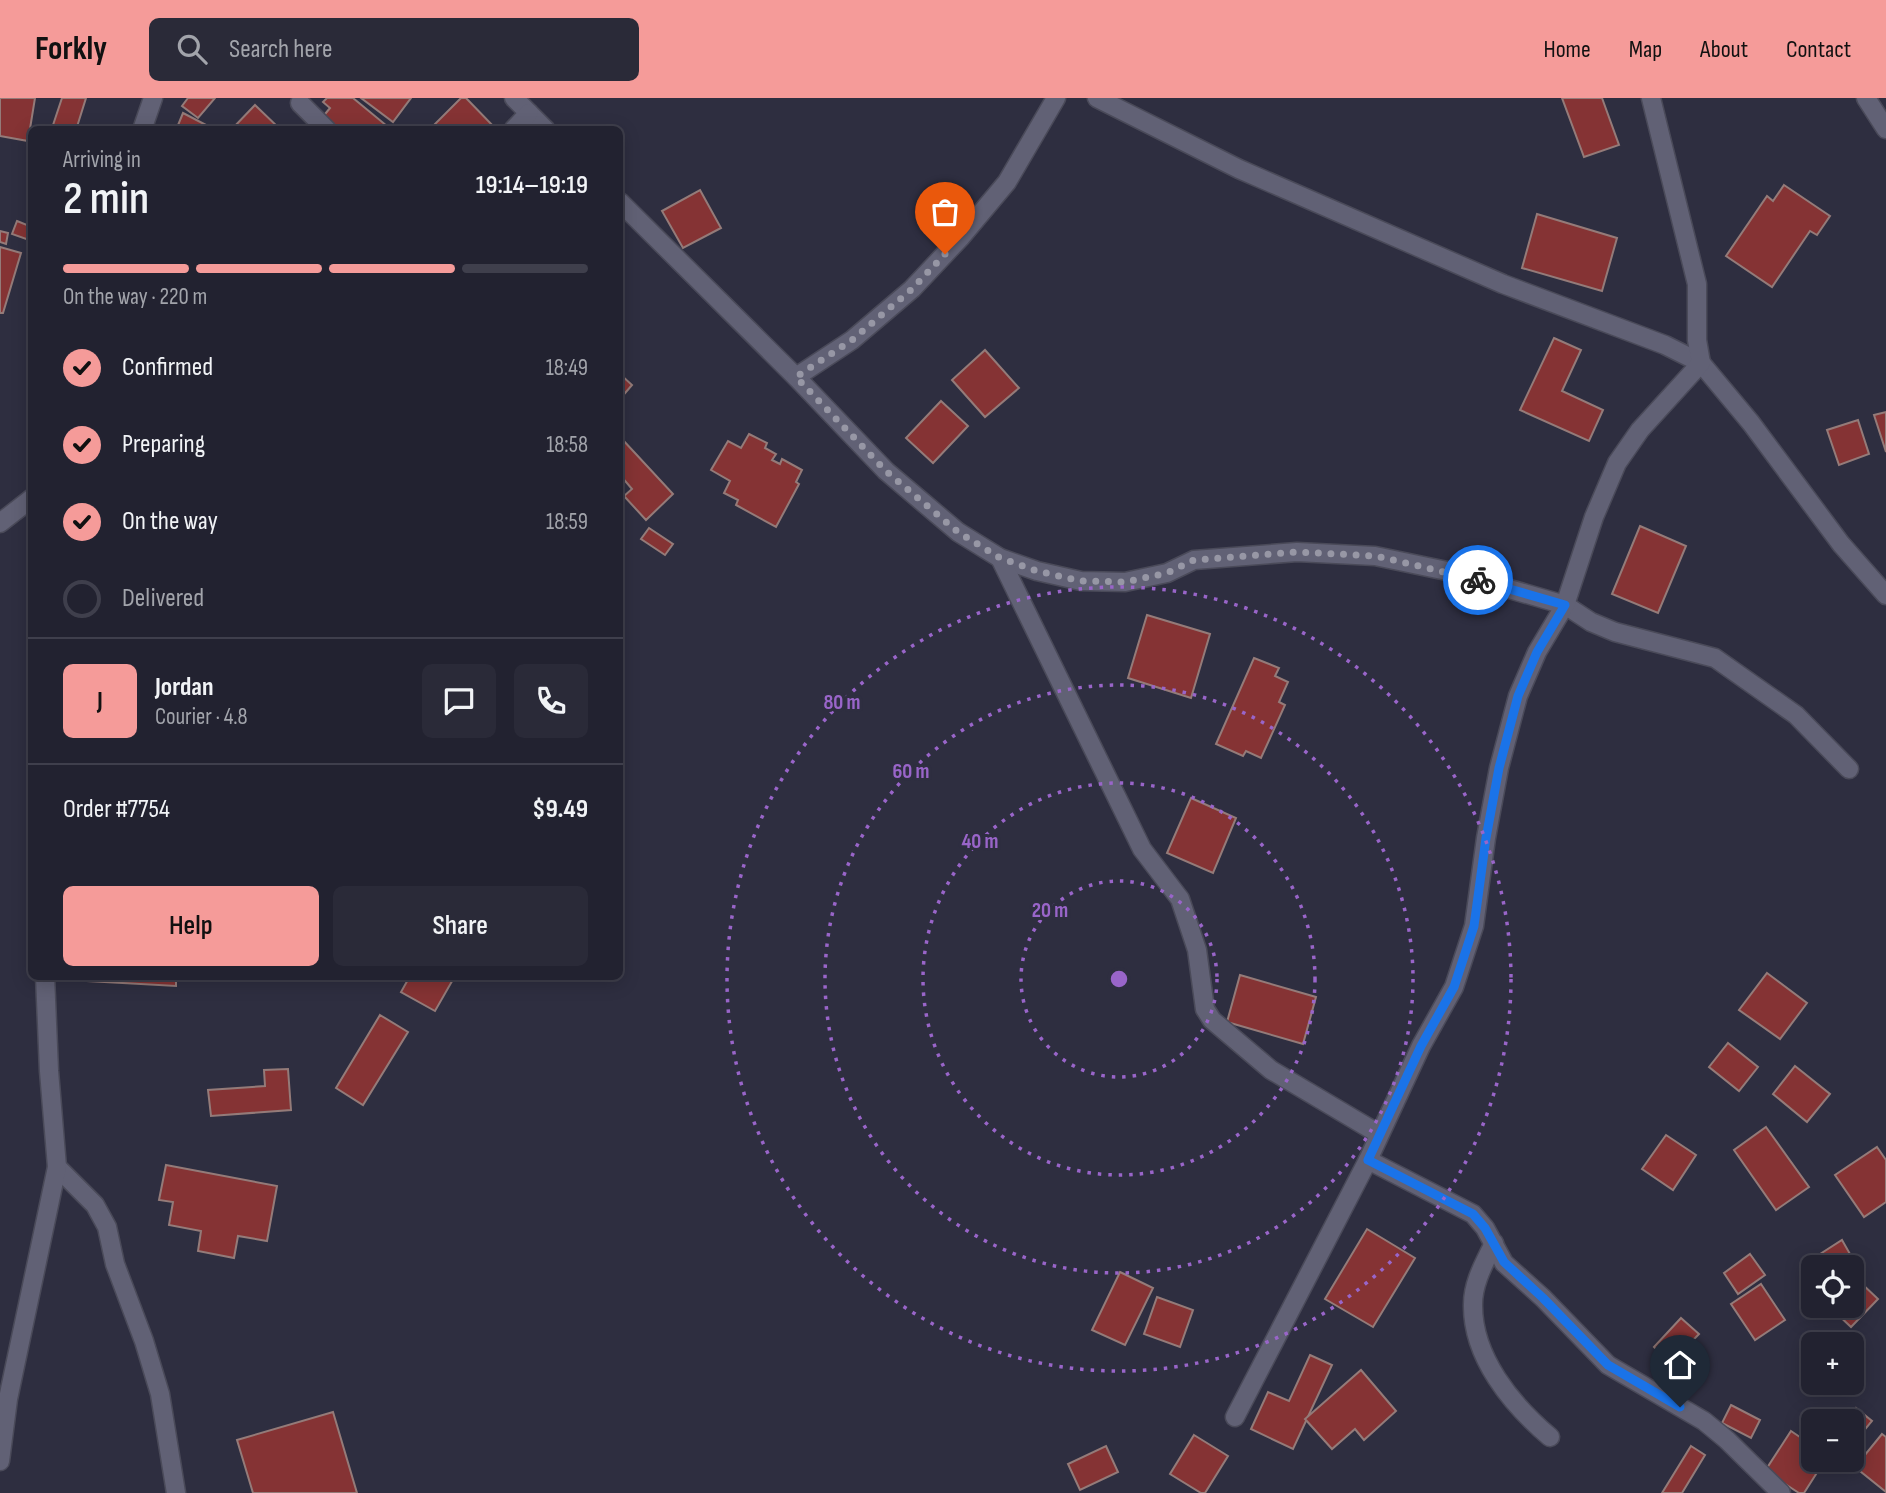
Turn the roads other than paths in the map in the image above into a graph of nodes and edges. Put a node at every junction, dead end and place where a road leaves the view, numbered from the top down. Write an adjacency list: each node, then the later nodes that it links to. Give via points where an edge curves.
1 (153, 98): 10 (street)
2 (514, 98): 9 (street)
3 (1056, 98): 17 (street, via 1007,182 961,237 912,289 852,340)
4 (1097, 98): 16 (street, via 1239,169 1503,284)
5 (1651, 98): 16 (street, via 1697,284)
6 (1867, 100): 8 (street); 14 (street)
7 (300, 103): 11 (street)
8 (1886, 110)
9 (529, 113): 12 (street); 13 (street)
10 (143, 126)
11 (323, 126)
12 (517, 126)
13 (542, 126)
14 (1886, 130)
15 (623, 205): 17 (street)
16 (1701, 363): 21 (street); 22 (street, via 1640,430 1617,463)
17 (796, 377): 20 (street, via 886,471 958,532)
18 (28, 501): 19 (street)
19 (0, 523)
20 (1000, 558): 22 (street, via 1081,581 1125,582 1167,573 1194,560 1297,552 1376,556); 25 (street, via 1142,849 1180,899 1197,950 1205,1009 1212,1020 1272,1070)
21 (1886, 595)
22 (1565, 605): 23 (street, via 1615,632 1715,658 1796,715); 25 (street, via 1518,696 1499,768 1474,926 1454,987)
23 (1849, 769)
24 (45, 980): 27 (street)
25 (1379, 1133): 26 (street)
26 (1368, 1160): 28 (street, via 1473,1214); 29 (street)
27 (57, 1167): 31 (street, via 8,1399); 32 (street, via 95,1205 107,1227 115,1264 160,1394)
28 (1494, 1243): 30 (street, via 1477,1279 1474,1321 1493,1373 1530,1420); 33 (street, via 1504,1262 1608,1365 1704,1421)
29 (1235, 1417)
30 (1550, 1437)
31 (0, 1461)
32 (176, 1493)
33 (1781, 1493)

